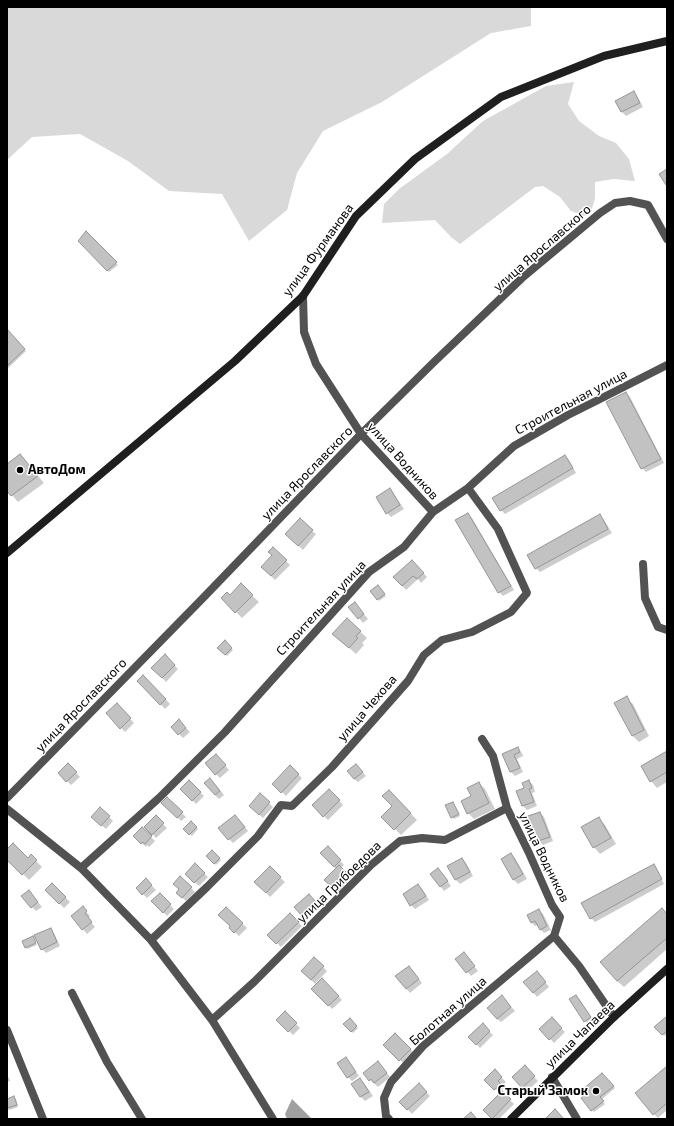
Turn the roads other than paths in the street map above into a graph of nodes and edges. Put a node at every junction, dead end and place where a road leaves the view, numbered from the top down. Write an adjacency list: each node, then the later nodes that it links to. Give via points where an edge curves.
1 (667, 41): 3 (main road, улица Фурманова, via 604,56 501,97 414,159 356,216)
2 (667, 239): 5 (street, улица Ярославского, via 648,205 630,201 615,203 522,278)
3 (303, 296): 5 (street, улица Водников, via 304,332 316,364); 8 (main road, улица Фурманова, via 235,361)
4 (667, 365): 6 (street, Строительная улица, via 568,415 514,446)
5 (361, 434): 7 (street, улица Водников); 12 (street, улица Ярославского)
6 (468, 488): 7 (street, Строительная улица); 17 (street, улица Чехова, via 498,529 527,593 511,612 472,632 442,640 424,655 408,681 332,767 292,806 281,805 258,836)
7 (433, 512): 15 (street, Строительная улица, via 404,547 369,572 225,732 159,798)
8 (7, 553)
9 (643, 564): 10 (street, via 645,598 658,627)
10 (667, 630)
11 (482, 740): 13 (street, улица Водников, via 493,756)
12 (7, 798)
13 (507, 808): 16 (street, улица Водников, via 552,906 560,917); 21 (street, улица Грибоедова, via 445,840 422,838 400,841 371,865)
14 (7, 809): 15 (street)
15 (81, 868): 17 (street)
16 (554, 936): 20 (street, via 579,966); 27 (street, Болотная улица, via 423,1046 391,1082 384,1098)
17 (151, 940): 21 (street)
18 (667, 969): 20 (main road, улица Чапаева)
19 (72, 993): 25 (street, via 107,1062)
20 (614, 1017): 23 (main road, улица Чапаева)
21 (212, 1020): 26 (street)
22 (7, 1030): 24 (street)
23 (552, 1078): 28 (main road, улица Чапаева); 29 (street)
24 (43, 1119)
25 (142, 1119)
26 (273, 1119)
27 (388, 1119)
28 (511, 1119)
29 (577, 1119)

